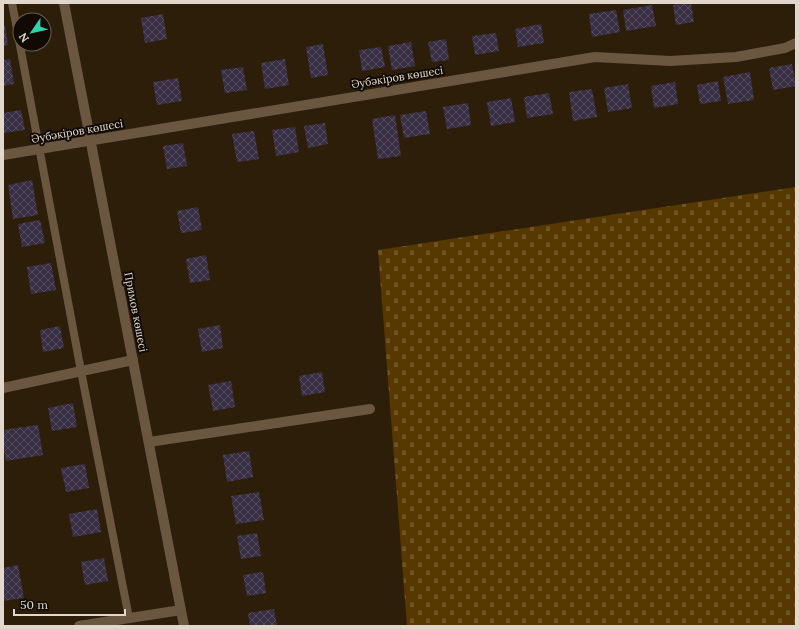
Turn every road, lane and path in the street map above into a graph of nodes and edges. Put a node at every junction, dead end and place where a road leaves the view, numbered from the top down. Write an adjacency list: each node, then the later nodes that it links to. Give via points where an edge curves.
1 (12, 3): 5 (lane)
2 (64, 3): 4 (street, Примов көшесі)
3 (796, 43): 4 (street, Әубәкіров көшесі, via 784,48 736,57 670,61 594,57)
4 (90, 140): 5 (street, Әубәкіров көшесі); 7 (street, Примов көшесі)
5 (40, 149): 6 (street, Әубәкіров көшесі); 8 (lane)
6 (3, 155)
7 (133, 360): 8 (street); 11 (street, Примов көшесі)
8 (81, 371): 9 (street); 13 (lane)
9 (3, 388)
10 (370, 409): 11 (street)
11 (149, 442): 12 (street, Примов көшесі)
12 (181, 610): 13 (street); 15 (street, Примов көшесі)
13 (130, 622): 14 (street)
14 (79, 626)
15 (184, 626)

